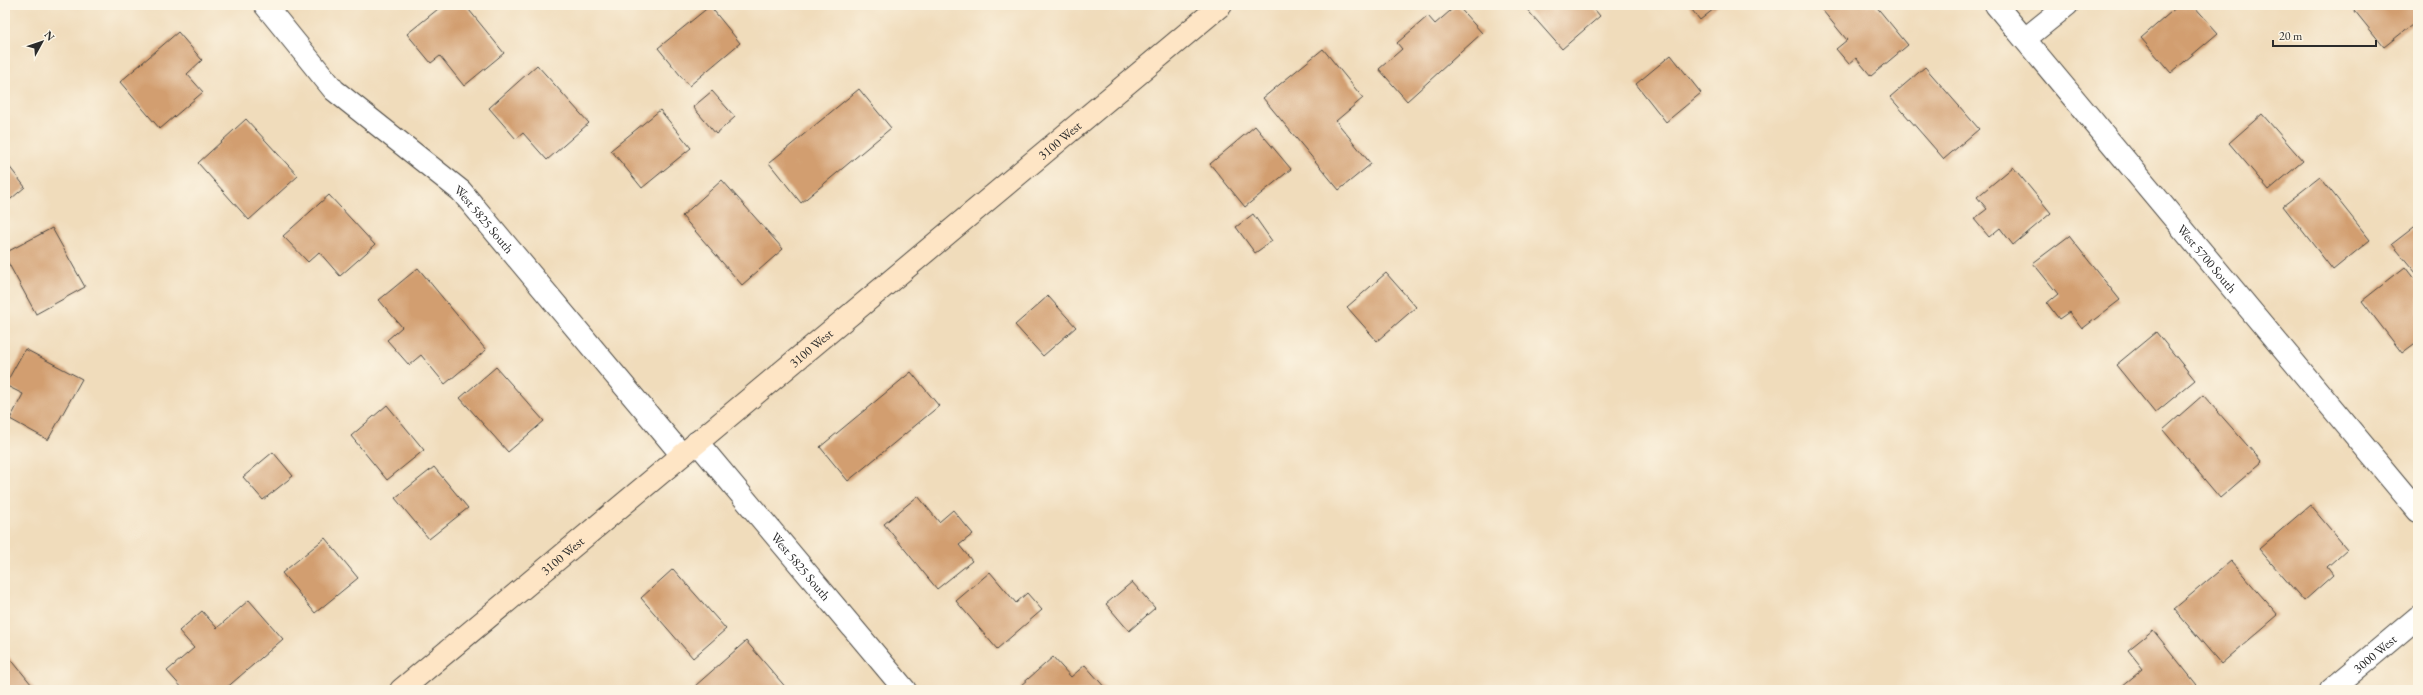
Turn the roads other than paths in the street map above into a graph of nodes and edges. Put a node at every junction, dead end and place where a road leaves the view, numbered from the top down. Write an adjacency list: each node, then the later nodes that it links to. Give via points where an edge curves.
1 (266, 5): 6 (street, West 5825 South, via 334,90 461,191)
2 (1221, 5): 6 (street, 3100 West)
3 (1996, 5): 5 (street, West 5700 South)
4 (2068, 5): 5 (street)
5 (2025, 40): 7 (street, West 5700 South)
6 (690, 449): 9 (street, 3100 West); 10 (street, West 5825 South)
7 (2418, 511)
8 (2418, 617): 11 (street, 3000 West)
9 (401, 690)
10 (905, 690)
11 (2330, 690)

